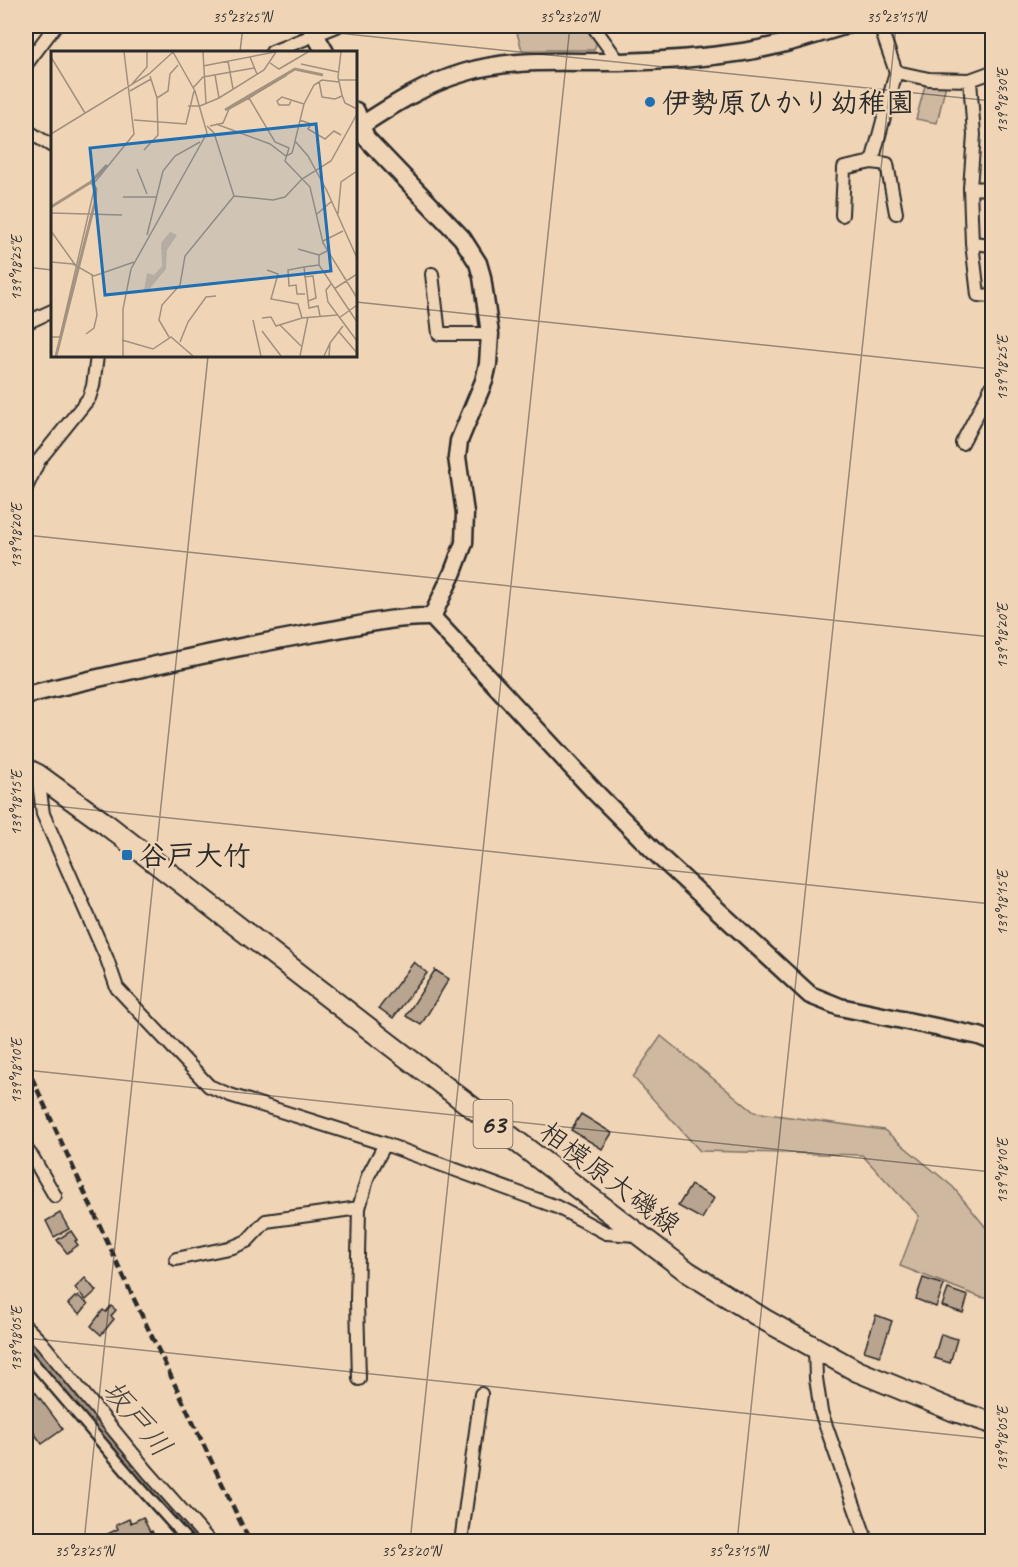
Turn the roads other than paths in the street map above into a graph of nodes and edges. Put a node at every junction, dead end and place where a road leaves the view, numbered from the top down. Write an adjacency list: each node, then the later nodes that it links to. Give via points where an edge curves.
1 (55, 26): 10 (street)
2 (337, 26): 6 (street)
3 (593, 26): 11 (street)
4 (844, 26): 7 (street)
5 (880, 26): 12 (street)
6 (313, 30): 8 (street); 9 (street)
7 (801, 31): 11 (street, via 744,52)
8 (275, 51)
9 (324, 51)
10 (26, 60)
11 (619, 62): 15 (street, via 526,62 486,67 426,86)
12 (896, 72): 14 (street, via 929,79); 18 (street)
13 (993, 72): 14 (street)
14 (970, 80): 19 (street, via 974,135)
15 (358, 123): 29 (street, via 366,138 471,250 482,277)
16 (26, 129): 17 (street)
17 (51, 145)
18 (872, 162): 21 (street, via 887,164); 22 (street, via 844,168)
19 (970, 188): 20 (street); 23 (street)
20 (993, 189)
21 (896, 213)
22 (842, 215)
23 (972, 243): 24 (street); 26 (street, via 978,295)
24 (993, 245)
25 (432, 274): 29 (street, via 429,288 439,334)
26 (993, 296)
27 (51, 312): 28 (street)
28 (26, 324)
29 (490, 334): 34 (street, via 484,381 459,441 457,457 465,513 464,543)
30 (97, 357): 33 (street, via 89,398 39,460)
31 (993, 386): 32 (street)
32 (962, 443)
33 (26, 488)
34 (432, 617): 35 (street, via 411,617 291,638); 37 (street, via 603,801 810,995 840,1007)
35 (26, 695)
36 (32, 772): 38 (street, via 43,814 117,988 209,1086); 42 (main road, 相模原大磯線 / 63, via 116,832)
37 (993, 1041)
38 (384, 1144): 41 (street); 42 (street, via 558,1207 606,1233)
39 (26, 1149): 40 (street)
40 (55, 1196)
41 (358, 1208): 43 (street, via 266,1221 247,1241 233,1247); 47 (street)
42 (638, 1235): 45 (main road, 相模原大磯線 / 63, via 726,1297)
43 (176, 1259)
44 (26, 1327): 50 (street)
45 (815, 1349): 49 (main road, 相模原大磯線 / 63, via 857,1371); 55 (street, via 821,1412)
46 (26, 1354): 51 (street)
47 (359, 1379)
48 (481, 1394): 54 (street)
49 (993, 1424)
50 (148, 1472): 51 (street); 53 (street)
51 (136, 1483): 52 (street)
52 (189, 1542)
53 (210, 1542)
54 (461, 1542)
55 (867, 1542)

